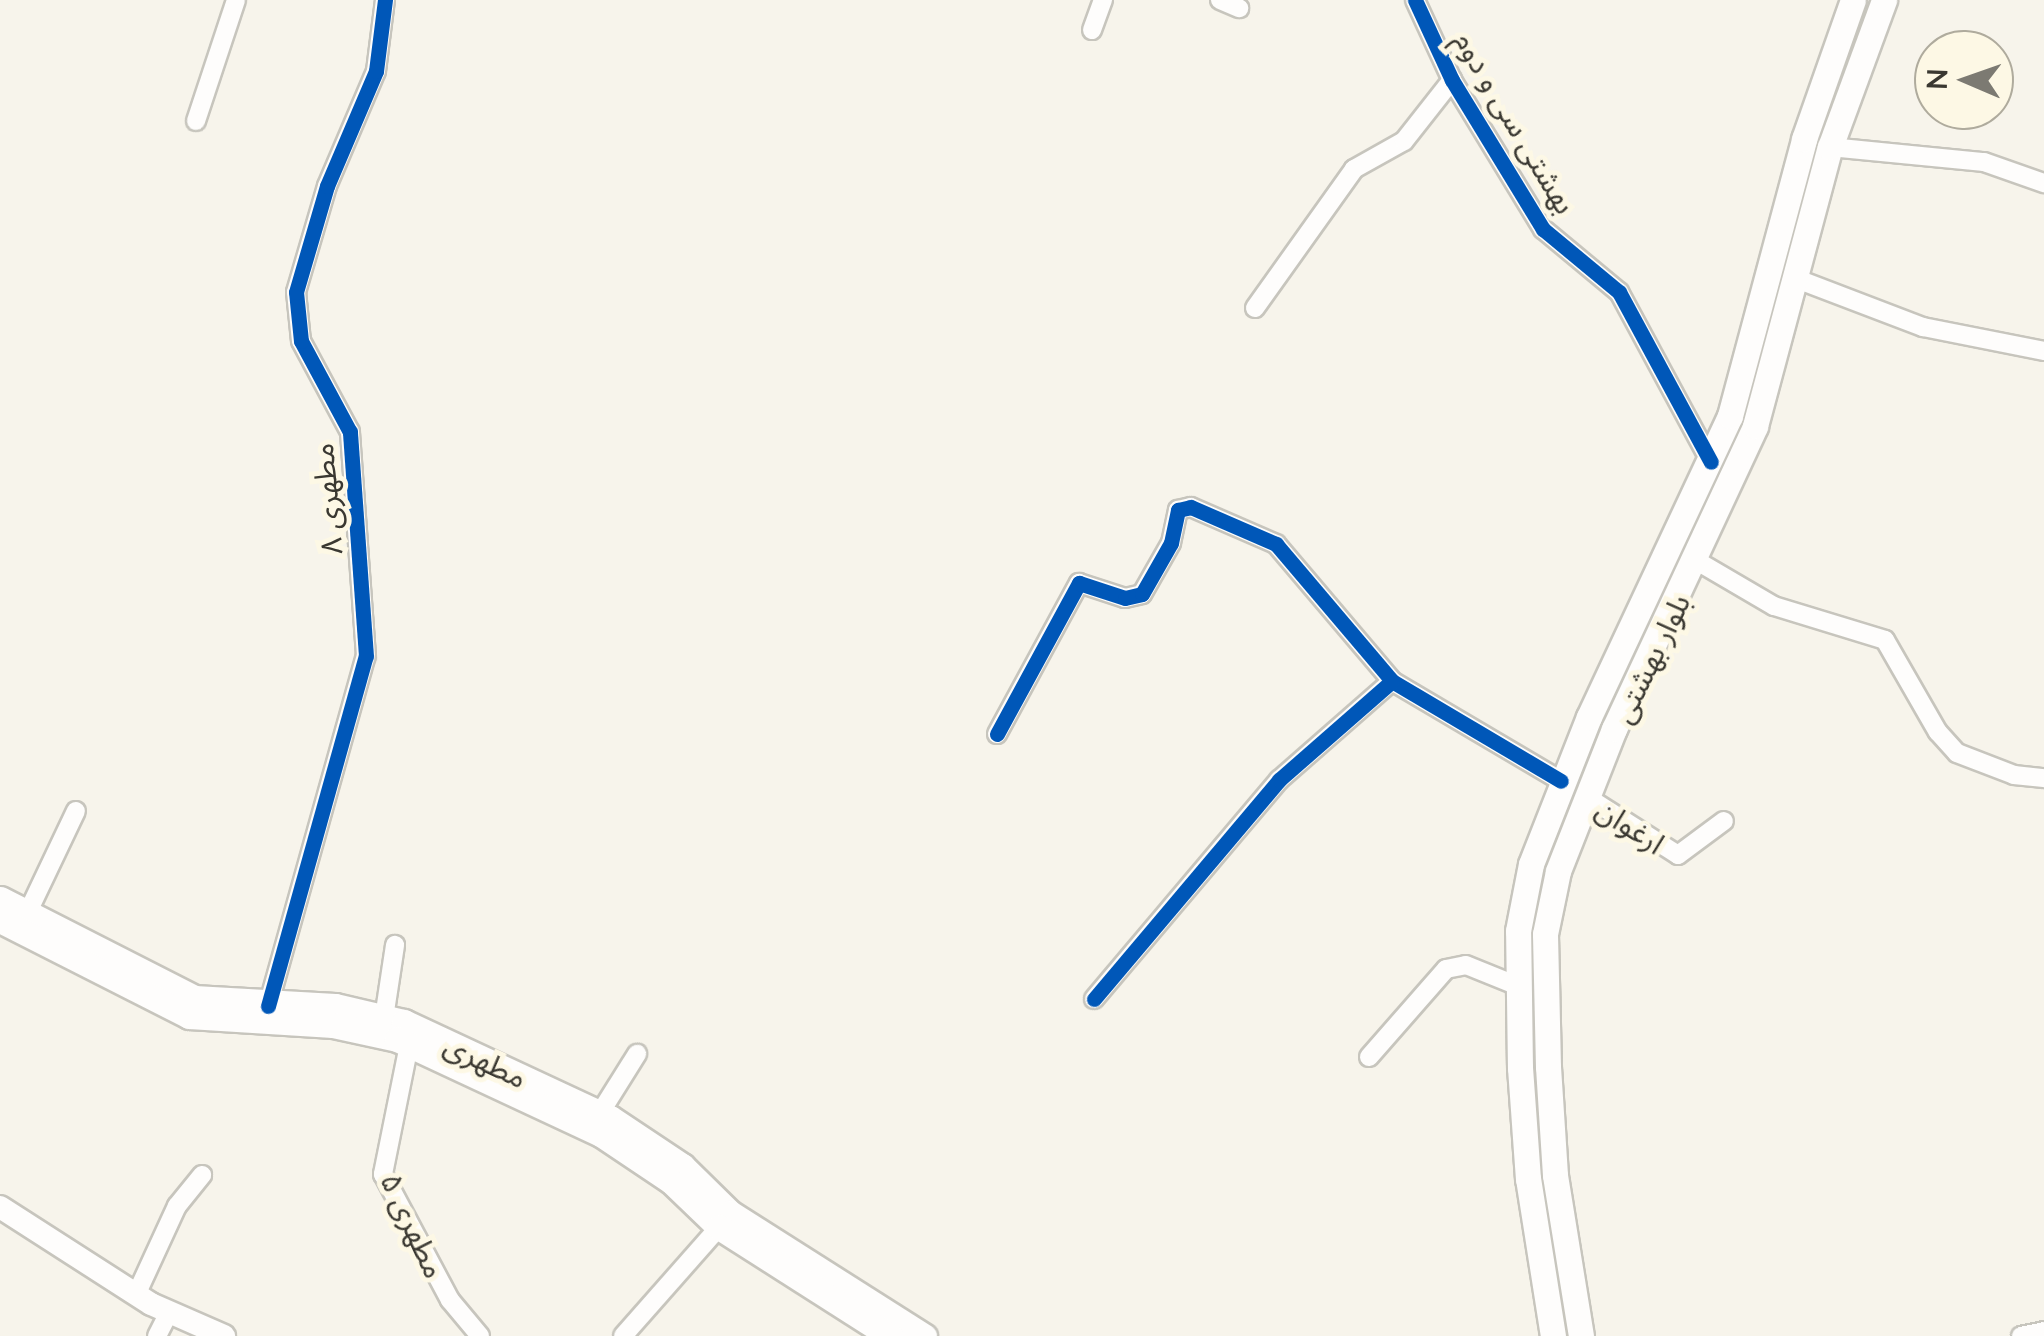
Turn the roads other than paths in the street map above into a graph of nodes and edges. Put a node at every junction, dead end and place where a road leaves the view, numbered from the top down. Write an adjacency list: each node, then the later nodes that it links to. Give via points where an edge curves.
1 (236, 0): 11 (street)
2 (385, 0): 32 (street, مطهری ۸, via 376,70 327,186 296,292 301,340 350,432 366,656)
3 (1103, 0): 9 (street)
4 (1220, 0): 8 (street)
5 (1415, 0): 10 (street, بهشتی سی و دوم)
6 (1854, 0): 17 (main road, بلوار بهشتی, via 1809,122 1753,342)
7 (1884, 0): 12 (main road, بلوار بهشتی)
8 (1239, 8)
9 (1092, 30)
10 (1452, 80): 15 (street, via 1404,141 1354,169); 17 (street, بهشتی سی و دوم, via 1543,229 1618,292)
11 (196, 121)
12 (1830, 147): 13 (street, via 1984,162); 14 (main road, بلوار بهشتی)
13 (2044, 184)
14 (1797, 280): 16 (street, via 1923,326); 18 (main road, بلوار بهشتی, via 1756,426)
15 (1255, 308)
16 (2044, 351)
17 (1711, 462): 22 (main road, بلوار بهشتی)
18 (1697, 561): 21 (street, via 1774,606 1885,640 1938,732 1958,752 2014,776); 23 (main road, بلوار بهشتی)
19 (1392, 681): 20 (street, via 1276,544 1191,507 1178,510 1171,543 1142,594 1124,598 1079,583); 22 (street); 31 (street, via 1280,780)
20 (997, 734)
21 (2044, 778)
22 (1561, 781): 30 (main road, بلوار بهشتی, via 1531,864 1518,931)
23 (1587, 797): 25 (street, ارغوان, via 1678,855); 51 (main road, بلوار بهشتی, via 1558,871 1545,934 1556,1175)
24 (76, 811): 27 (street)
25 (1724, 821)
26 (0, 900): 27 (main road, مطهری)
27 (27, 914): 32 (main road, مطهری, via 194,998)
28 (0, 920): 34 (main road, مطهری, via 189,1016 333,1024)
29 (396, 945): 33 (street)
30 (1518, 986): 36 (street, via 1466,964 1446,969); 50 (main road, بلوار بهشتی, via 1528,1178)
31 (1094, 999)
32 (268, 1006): 33 (main road, مطهری, via 335,1006)
33 (384, 1018): 37 (main road, مطهری)
34 (409, 1045): 40 (main road, مطهری, via 600,1134 670,1181); 46 (street, مطهری ۵, via 383,1174 450,1300)
35 (636, 1054): 37 (street)
36 (1369, 1057)
37 (600, 1113): 49 (main road, مطهری, via 682,1166 730,1213)
38 (202, 1175): 41 (street, via 177,1206)
39 (0, 1208): 41 (street)
40 (719, 1227): 47 (street); 48 (main road, مطهری)
41 (136, 1295): 42 (street)
42 (169, 1312): 44 (street); 45 (street)
43 (2044, 1331): 52 (street)
44 (157, 1336)
45 (224, 1336)
46 (480, 1336)
47 (623, 1336)
48 (890, 1336)
49 (924, 1336)
50 (1553, 1336)
51 (1581, 1336)
52 (2021, 1336)

